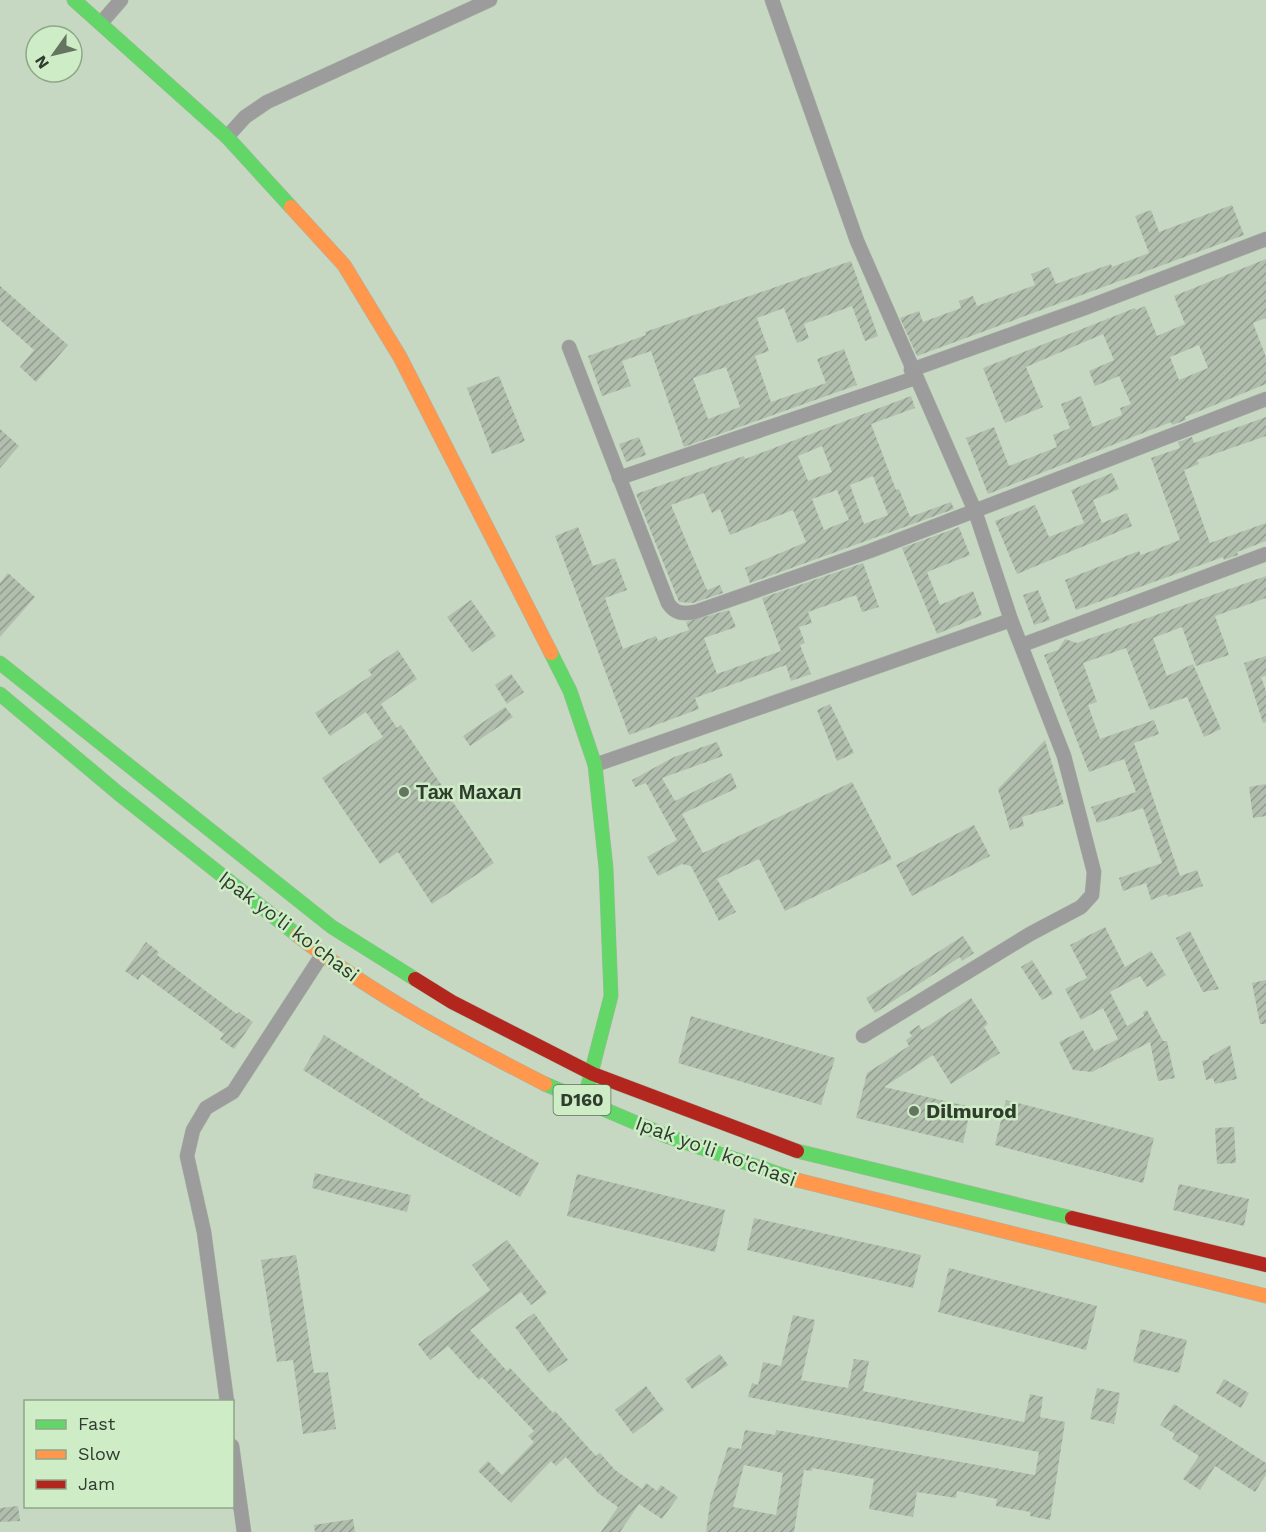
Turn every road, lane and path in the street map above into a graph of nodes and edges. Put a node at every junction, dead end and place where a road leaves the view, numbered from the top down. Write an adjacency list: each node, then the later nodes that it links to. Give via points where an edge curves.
1 (74, 0): 5 (main road)
2 (121, 0): 5 (street)
3 (490, 0): 6 (street, via 267,102 245,117)
4 (772, 0): 9 (street, via 857,241)
5 (101, 23): 6 (main road)
6 (227, 137): 18 (main road, via 344,265 389,336 570,691)
7 (1266, 239): 9 (street)
8 (569, 347): 11 (street)
9 (913, 374): 11 (street); 12 (street)
10 (1266, 399): 12 (street)
11 (619, 478): 12 (street, via 668,603 679,613 695,612 773,586)
12 (975, 511): 14 (street)
13 (1266, 554): 15 (street)
14 (1011, 620): 15 (street); 18 (street)
15 (1022, 645): 20 (street, via 1064,756 1080,812 1094,872 1092,895 1068,915)
16 (0, 663): 21 (main road, Ipak yo'li ko'chasi / D160, via 332,927 452,1002)
17 (0, 694): 19 (main road, Ipak yo'li ko'chasi / D160)
18 (595, 765): 21 (main road, via 606,868 611,996)
19 (322, 955): 22 (main road, Ipak yo'li ko'chasi / D160, via 442,1032); 25 (street, via 233,1092 206,1108 193,1130 187,1156 204,1232)
20 (863, 1036)
21 (592, 1074): 22 (main road); 23 (main road, Ipak yo'li ko'chasi / D160, via 805,1154)
22 (584, 1101): 24 (main road, Ipak yo'li ko'chasi / D160, via 669,1137 817,1187)
23 (1266, 1265)
24 (1266, 1296)
25 (226, 1400)
26 (234, 1460): 27 (street)
27 (244, 1532)

